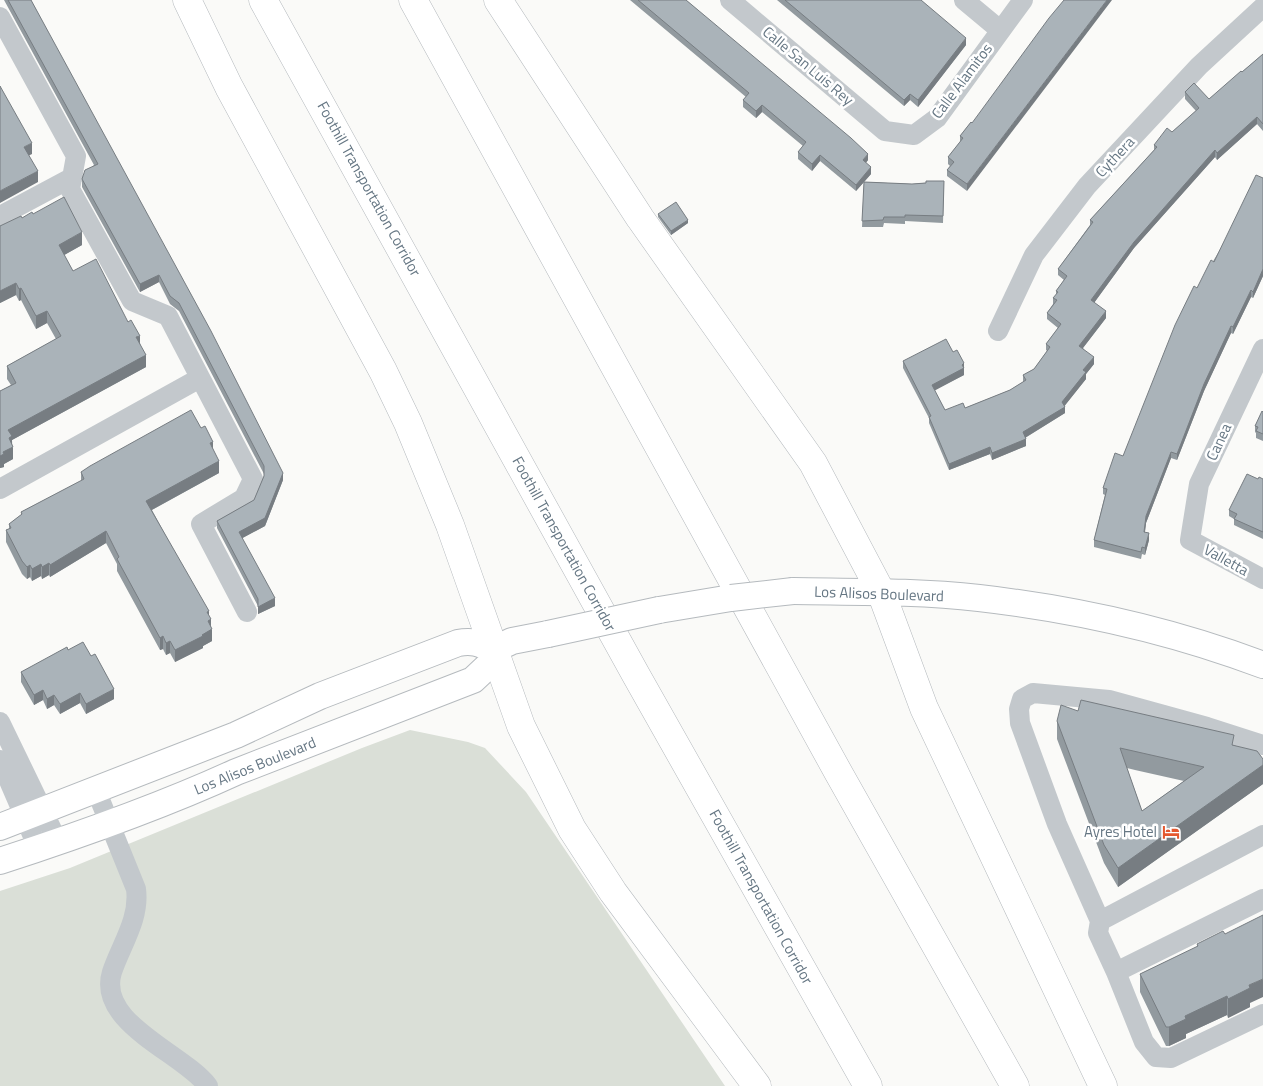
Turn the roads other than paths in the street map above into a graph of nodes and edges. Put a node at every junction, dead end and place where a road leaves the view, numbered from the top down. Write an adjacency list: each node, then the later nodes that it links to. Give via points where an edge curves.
1 (187, 0): 22 (highway, via 229,87 408,423 450,525)
2 (263, 0): 40 (highway, Foothill Transportation Corridor, via 636,675)
3 (414, 0): 41 (highway, via 833,764)
4 (498, 0): 20 (highway, via 640,218 813,463)
5 (730, 0): 11 (street, Calle San Luis Rey)
6 (964, 0): 10 (street)
7 (1023, 0): 10 (street, Calle Alamitos)
8 (1263, 7): 14 (street, Cythera, via 1199,66 1087,186 1034,255)
9 (0, 16): 12 (street, via 76,156)
10 (1000, 30): 11 (street, Calle Alamitos, via 937,118 914,135)
11 (885, 131)
12 (73, 177): 13 (street); 16 (street, via 70,190 132,301 168,316)
13 (0, 216)
14 (998, 331)
15 (1263, 349): 18 (street, Canea, via 1199,484)
16 (200, 378): 17 (street); 21 (street, via 253,479 244,498 201,524)
17 (0, 488)
18 (1190, 540): 19 (street, Valletta)
19 (1263, 580)
20 (881, 592): 22 (main road, Los Alisos Boulevard, bridge, via 793,591 731,598 512,641); 23 (main road, Los Alisos Boulevard, via 978,598 1070,613 1185,640); 42 (highway, via 924,708)
21 (247, 612)
22 (493, 650): 27 (main road, via 469,640 458,643 320,696 236,735); 29 (main road, Los Alisos Boulevard, via 490,664 473,680); 39 (highway, via 521,726 572,829 613,892)
23 (1263, 666)
24 (0, 722): 28 (street)
25 (1263, 745): 35 (street, via 1108,700 1033,693 1022,699 1020,724 1057,824)
26 (0, 760): 28 (street)
27 (96, 790): 28 (main road); 29 (street)
28 (34, 814): 30 (main road); 32 (street)
29 (110, 822): 32 (main road, Los Alisos Boulevard); 38 (street, via 138,902 111,976 114,1004 140,1031)
30 (0, 827)
31 (1263, 835): 35 (street)
32 (48, 845): 33 (main road, Los Alisos Boulevard)
33 (0, 860)
34 (1263, 898): 36 (street)
35 (1100, 921): 36 (street, via 1098,933)
36 (1116, 972): 37 (street, via 1144,1042 1156,1057 1171,1058)
37 (1263, 1014)
38 (208, 1086)
39 (757, 1086)
40 (868, 1086)
41 (1015, 1086)
42 (1103, 1086)

